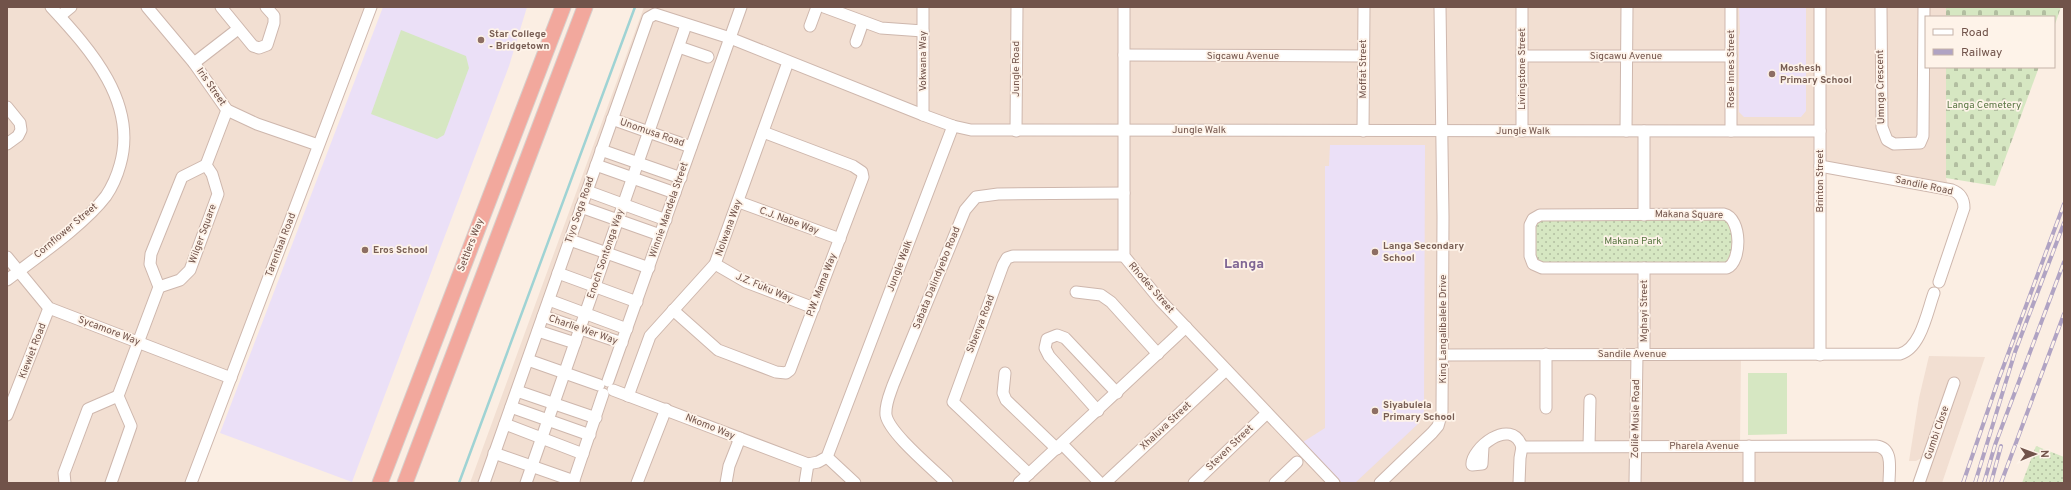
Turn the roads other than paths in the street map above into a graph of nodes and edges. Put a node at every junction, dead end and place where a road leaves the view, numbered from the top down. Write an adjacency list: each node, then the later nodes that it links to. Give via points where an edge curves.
1 (51, 7): 23 (street, Cornflower Street)
2 (71, 7): 23 (street)
3 (147, 7): 39 (street, Iris Street)
4 (221, 7): 27 (street)
5 (266, 7): 27 (street, via 274,16 267,45 259,48 253,46)
6 (371, 7): 57 (street, Tarentaal Road)
7 (563, 7): 153 (highway, Settlers Way)
8 (585, 7): 154 (highway)
9 (741, 7): 29 (street, Winnie Mandela Street)
10 (817, 7): 26 (street)
11 (824, 7): 24 (street)
12 (923, 7): 28 (street, Vokwana Way)
13 (1017, 7): 45 (street, Jungle Road)
14 (1124, 7): 32 (street, Rhodes Street)
15 (1364, 7): 33 (street, Moffat Street)
16 (1440, 7): 48 (street, King Langalibalele Drive)
17 (1522, 7): 34 (street, Livingstone Street)
18 (1627, 7): 35 (street)
19 (1731, 7): 36 (street, Rose Innes Street)
20 (1820, 7): 53 (street, Brinton Street)
21 (1881, 7): 22 (street, Umnga Crescent, via 1882,132 1891,143 1899,144 1920,143 1923,136)
22 (1924, 7)
23 (60, 16): 84 (street, Cornflower Street, via 97,62 116,93 123,121 124,148 107,195)
24 (863, 22): 28 (street, via 886,30); 30 (street)
25 (686, 25): 29 (street, Tiyo Soga Road); 31 (street, Enoch Sontonga Way); 43 (street, Tiyo Soga Road, via 655,14 648,18)
26 (810, 26)
27 (238, 29): 39 (street)
28 (923, 31): 42 (street, Vokwana Way)
29 (730, 38): 38 (street); 58 (street, Winnie Mandela Street)
30 (856, 42)
31 (678, 47): 37 (street); 54 (street, Enoch Sontonga Way)
32 (1124, 55): 33 (street, Sigcawu Avenue); 46 (street, Rhodes Street)
33 (1363, 56): 47 (street, Moffat Street)
34 (1522, 56): 35 (street, Sigcawu Avenue); 49 (street, Livingstone Street)
35 (1627, 56): 36 (street, Sigcawu Avenue); 50 (street)
36 (1731, 56): 52 (street, Rose Innes Street)
37 (708, 58)
38 (788, 62): 42 (street); 55 (street, Nolwana Way)
39 (194, 64): 41 (street, Iris Street)
40 (7, 107): 56 (street, via 20,124 21,130 18,136)
41 (227, 110): 57 (street, Iris Street, via 252,122); 61 (street)
42 (923, 115): 44 (street)
43 (612, 119): 54 (street, Unomusa Road); 59 (street, Tiyo Soga Road)
44 (953, 126): 45 (street, Jungle Walk, via 971,130); 143 (street, Jungle Walk)
45 (1016, 131): 46 (street, Jungle Walk)
46 (1124, 131): 47 (street, Jungle Walk); 68 (street, Rhodes Street)
47 (1363, 131): 48 (street, Jungle Walk)
48 (1441, 131): 49 (street, Jungle Walk); 107 (street, King Langalibalele Drive)
49 (1522, 131): 50 (street, Jungle Walk)
50 (1626, 131): 51 (street, Jungle Walk)
51 (1644, 131): 52 (street, Jungle Walk); 72 (street)
52 (1731, 131): 53 (street, Jungle Walk)
53 (1820, 131): 63 (street, Brinton Street)
54 (649, 132): 58 (street, Unomusa Road); 60 (street, Enoch Sontonga Way)
55 (763, 132): 69 (street, Nolwana Way); 76 (street, P.W. Mama Way, via 853,166 862,172 863,180)
56 (7, 144)
57 (318, 145): 113 (street, Tarentaal Road)
58 (691, 147): 65 (street, Winnie Mandela Street)
59 (601, 150): 60 (street); 62 (street, Tiyo Soga Road)
60 (638, 163): 64 (street, Enoch Sontonga Way); 65 (street)
61 (206, 165): 87 (street, via 182,177 151,254 150,264); 87 (street, Wilger Square, via 212,174 218,194 190,270 180,280)
62 (596, 165): 64 (street); 66 (street, Tiyo Soga Road)
63 (1820, 166): 108 (street, Brinton Street); 108 (street, Sandile Road, via 1949,189 1959,193 1964,208 1939,282 1931,284 1930,289 1934,293 1917,342 1909,351 1895,355)
64 (633, 178): 67 (street); 70 (street, Enoch Sontonga Way)
65 (681, 178): 67 (street, Winnie Mandela Street)
66 (587, 191): 70 (street); 71 (street, Tiyo Soga Road)
67 (675, 193): 74 (street, Winnie Mandela Street)
68 (1124, 193): 79 (street, Rhodes Street); 160 (street, Sabata Dalindyebo Road, via 998,194 976,197 968,206 893,385 886,408 887,418 895,432)
69 (738, 202): 76 (street, C.J. Nabe Way); 81 (street, Nolwana Way)
70 (624, 204): 73 (street, Enoch Sontonga Way); 74 (street)
71 (581, 207): 73 (street); 77 (street, Tiyo Soga Road)
72 (1644, 215): 83 (street, Makana Square, via 1727,215 1736,224 1737,241 1736,259 1727,268); 83 (street, Makana Square, via 1540,215 1530,224 1530,259 1539,268)
73 (618, 220): 75 (street); 78 (street, Enoch Sontonga Way)
74 (666, 220): 75 (street, Winnie Mandela Street)
75 (660, 235): 82 (street, Winnie Mandela Street)
76 (840, 239): 93 (street, P.W. Mama Way)
77 (570, 240): 78 (street); 85 (street, Tiyo Soga Road)
78 (606, 253): 82 (street); 88 (street, Enoch Sontonga Way)
79 (1124, 256): 97 (street, Rhodes Street); 147 (street, Sibenya Road, via 1013,256 1007,258 1003,265 953,402)
80 (7, 257): 84 (street, Sycamore Way)
81 (715, 264): 93 (street, J.Z. Fuku Way, via 746,282); 94 (street, Nolwana Way)
82 (649, 268): 91 (street, Winnie Mandela Street)
83 (1644, 268): 106 (street, Mghayi Street)
84 (18, 271): 86 (street, Cornflower Street); 92 (street, Sycamore Way)
85 (558, 273): 88 (street); 90 (street, Tiyo Soga Road)
86 (7, 280)
87 (159, 287): 101 (street)
88 (595, 287): 91 (street); 95 (street, Enoch Sontonga Way)
89 (1076, 292): 104 (street, via 1101,295 1112,302)
90 (549, 300): 95 (street); 96 (street, Tiyo Soga Road)
91 (637, 302): 99 (street, Winnie Mandela Street)
92 (49, 308): 101 (street, Sycamore Way); 117 (street, Kiewiet Road)
93 (814, 308): 94 (street, P.W. Mama Way, via 791,368 783,374 718,350)
94 (673, 310): 120 (street, Nolwana Way, via 647,342)
95 (585, 313): 98 (street, Enoch Sontonga Way); 99 (street)
96 (543, 316): 98 (street, Charlie Wer Way); 100 (street, Tiyo Soga Road)
97 (1186, 327): 104 (street); 110 (street, Rhodes Street)
98 (580, 329): 102 (street, Enoch Sontonga Way); 103 (street, Charlie Wer Way)
99 (627, 329): 103 (street, Winnie Mandela Street)
100 (538, 331): 102 (street); 109 (street, Tiyo Soga Road)
101 (138, 342): 113 (street, Sycamore Way); 119 (street)
102 (575, 343): 111 (street, Enoch Sontonga Way)
103 (622, 343): 115 (street, Winnie Mandela Street)
104 (1158, 354): 118 (street)
105 (1546, 354): 106 (street, Sandile Avenue); 107 (street, Sandile Avenue); 124 (street)
106 (1640, 354): 108 (street, Sandile Avenue); 136 (street, Zolile Musie Road)
107 (1443, 355): 167 (street, King Langalibalele Drive, via 1443,406 1438,426)
108 (1820, 355)
109 (528, 360): 111 (street, Nkomo Way); 116 (street, Tiyo Soga Road)
110 (1226, 370): 127 (street, Rhodes Street); 163 (street, Xhaluva Street)
111 (564, 373): 115 (street, Nkomo Way); 122 (street, Enoch Sontonga Way)
112 (1005, 373): 138 (street, via 1003,390 1006,400)
113 (231, 378): 152 (street, Tarentaal Road)
114 (1954, 383): 172 (street, Gumbi Close)
115 (605, 388): 120 (street, Nkomo Way); 129 (street, Winnie Mandela Street)
116 (517, 391): 122 (street); 123 (street, Tiyo Soga Road)
117 (11, 392): 128 (street, Kiewiet Road)
118 (1117, 393): 126 (street); 126 (street, via 1066,338 1057,335 1047,340 1045,348 1048,356)
119 (118, 396): 150 (street, via 88,409 64,473); 151 (street, via 132,426)
120 (628, 396): 125 (street, Nkomo Way)
121 (1590, 400): 135 (street)
122 (554, 403): 129 (street); 130 (street, Enoch Sontonga Way)
123 (511, 407): 130 (street); 131 (street, Tiyo Soga Road)
124 (1546, 408)
125 (666, 409): 134 (street, Nkomo Way); 156 (street)
126 (1098, 411): 138 (street)
127 (1267, 413): 164 (street, Steven Street); 166 (street, Rhodes Street)
128 (7, 416)
129 (596, 418): 132 (street, Winnie Mandela Street)
130 (548, 420): 132 (street); 133 (street, Enoch Sontonga Way)
131 (504, 424): 133 (street); 141 (street, Tiyo Soga Road)
132 (590, 435): 142 (street, Winnie Mandela Street)
133 (542, 438): 142 (street); 146 (street, Enoch Sontonga Way)
134 (740, 438): 145 (street, Nkomo Way); 157 (street, via 729,466)
135 (1589, 446): 136 (street, Pharela Avenue); 140 (street, Pharela Avenue)
136 (1635, 446): 137 (street, Pharela Avenue); 169 (street, Zolile Musie Road)
137 (1749, 446): 170 (street); 171 (street, Pharela Avenue, via 1870,446 1885,449 1889,456)
138 (1059, 447): 147 (street); 162 (street)
139 (1483, 447): 140 (street, via 1493,437 1503,435 1518,437)
140 (1522, 447): 168 (street)
141 (494, 453): 146 (street); 148 (street, Tiyo Soga Road)
142 (583, 454): 149 (street, Winnie Mandela Street)
143 (827, 457): 145 (street); 159 (street)
144 (1297, 462): 165 (street)
145 (808, 464): 158 (street)
146 (532, 466): 149 (street); 155 (street, Enoch Sontonga Way)
147 (1029, 474): 161 (street)
148 (486, 482)
149 (573, 482)
150 (65, 483)
151 (111, 483)
152 (191, 483)
153 (380, 483)
154 (405, 483)
155 (526, 483)
156 (637, 483)
157 (726, 483)
158 (805, 483)
159 (855, 483)
160 (947, 483)
161 (1020, 483)
162 (1100, 483)
163 (1105, 483)
164 (1194, 483)
165 (1275, 483)
166 (1334, 483)
167 (1380, 483)
168 (1519, 483)
169 (1635, 483)
170 (1749, 483)
171 (1888, 483)
172 (1919, 483)

